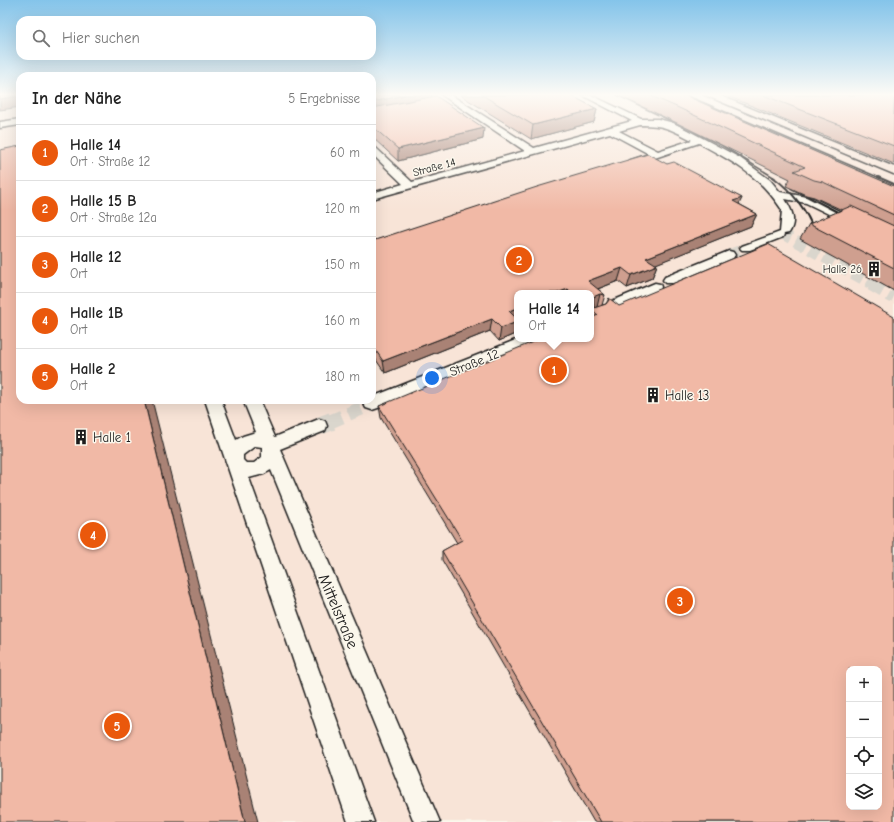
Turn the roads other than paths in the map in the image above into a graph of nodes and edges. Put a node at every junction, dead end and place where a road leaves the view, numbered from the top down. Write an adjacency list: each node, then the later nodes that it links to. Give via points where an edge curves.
1 (505, 133): 6 (street)
2 (599, 133): 6 (street, Straße 14)
3 (617, 133): 8 (street)
4 (687, 133): 5 (street)
5 (700, 140): 8 (street); 12 (street, via 737,160 766,182)
6 (533, 152): 10 (street, Straße 14)
7 (376, 153): 10 (street)
8 (656, 154): 9 (street)
9 (619, 166)
10 (410, 186): 11 (street, Straße 14)
11 (376, 195)
12 (777, 195): 13 (street, via 809,200); 14 (street, via 787,210 787,225 782,233)
13 (866, 228)
14 (746, 248)
15 (729, 254): 16 (street)
16 (669, 280)
17 (655, 287): 18 (street)
18 (614, 305)
19 (524, 342): 20 (street, Straße 12)
20 (376, 399)
21 (214, 404): 25 (street)
22 (253, 404): 24 (street, Mittelstraße)
23 (319, 426): 24 (street)
24 (270, 446): 25 (street, via 262,439 249,440 237,449); 25 (street, via 271,459 259,469 241,470); 27 (street, Mittelstraße)
25 (234, 461): 26 (street)
26 (361, 822)
27 (427, 822)

